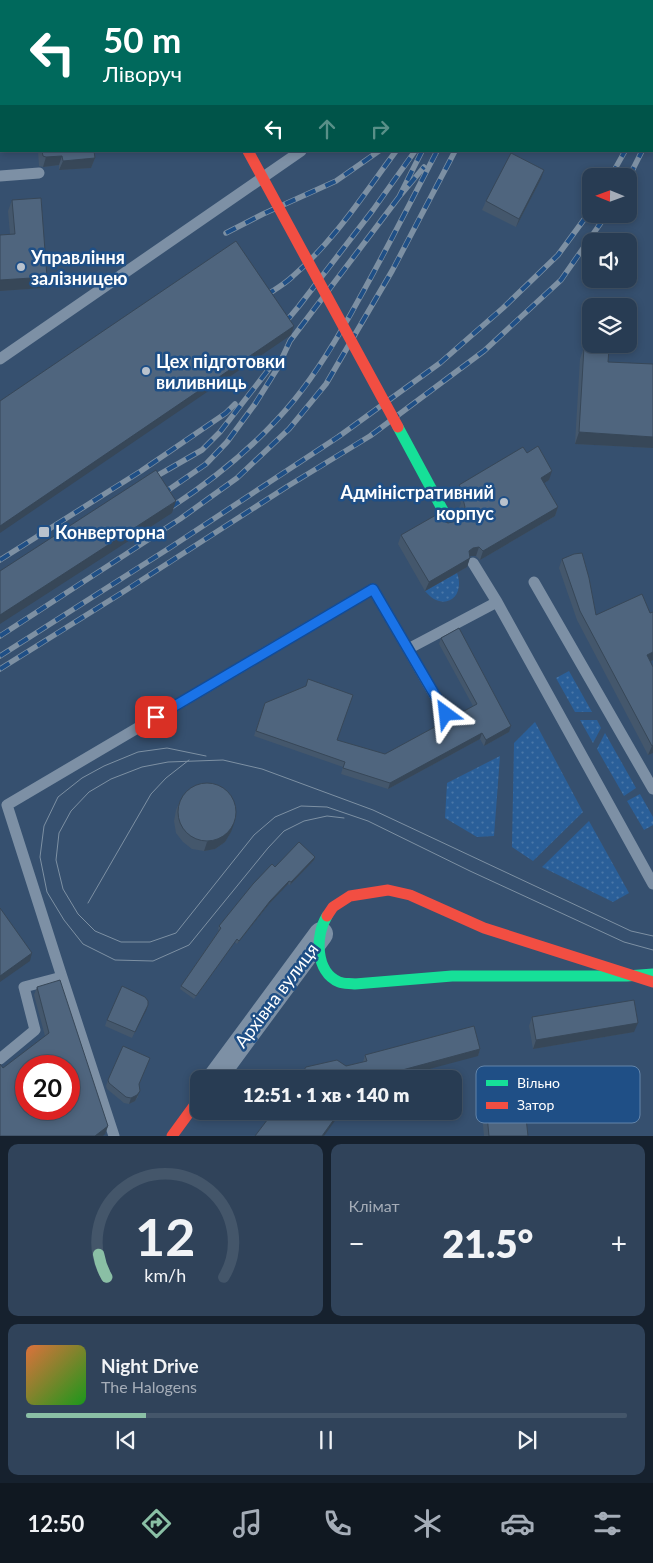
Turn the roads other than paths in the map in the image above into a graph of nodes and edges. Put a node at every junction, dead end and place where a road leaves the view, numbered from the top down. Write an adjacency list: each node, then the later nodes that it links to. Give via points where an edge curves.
1 (249, 152): 6 (street, bridge)
2 (300, 152): 5 (lane)
3 (39, 173): 4 (lane)
4 (0, 176)
5 (0, 359)
6 (446, 516)
7 (473, 564): 9 (lane)
8 (534, 582): 12 (lane)
9 (497, 602): 10 (lane); 13 (lane)
10 (408, 649): 11 (lane); 17 (lane, via 373,589 7,806)
11 (446, 714)
12 (653, 788)
13 (653, 884)
14 (321, 934): 16 (street, via 324,921 333,907 350,896 388,890 410,895 484,928); 16 (street, via 319,955 325,971 338,982 355,984 452,976); 20 (street, Архівна вулиця)
15 (653, 974): 16 (street)
16 (633, 976): 18 (street)
17 (62, 977): 19 (lane, via 24,987 35,1030); 22 (lane)
18 (653, 982)
19 (0, 1059)
20 (221, 1070)
21 (190, 1111): 23 (street)
22 (114, 1136)
23 (172, 1136)

